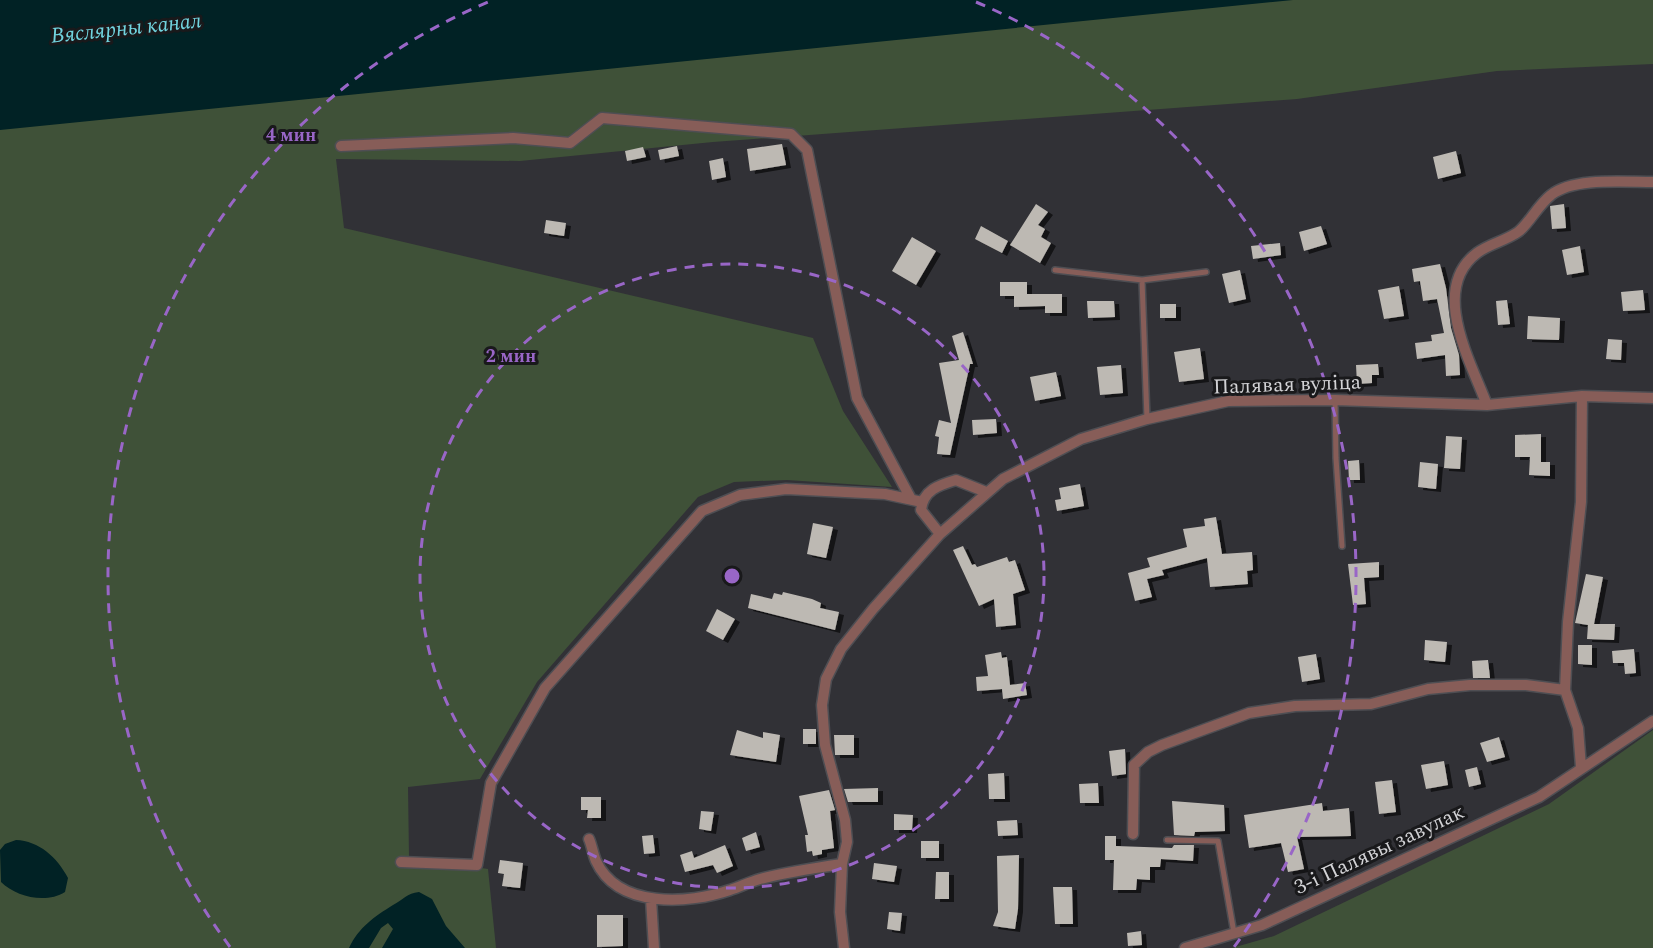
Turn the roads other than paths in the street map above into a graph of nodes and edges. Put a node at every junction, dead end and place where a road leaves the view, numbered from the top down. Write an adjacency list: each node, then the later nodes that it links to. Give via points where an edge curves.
1 (341, 146): 12 (street, via 513,138 570,143 602,118 791,134 807,150 857,398)
2 (1653, 182): 9 (street, via 1570,184 1545,200 1520,231 1477,253 1460,271 1454,295 1455,314)
3 (1055, 270): 5 (lane)
4 (1206, 272): 5 (lane)
5 (1142, 280): 10 (lane)
6 (1582, 396): 7 (street, Палявая вуліца); 9 (street, Палявая вуліца); 15 (street, via 1581,502)
7 (1653, 398)
8 (1335, 400): 9 (street, Палявая вуліца); 10 (street, Палявая вуліца, via 1228,401); 14 (lane)
9 (1487, 405)
10 (1147, 419): 11 (street, Палявая вуліца, via 1081,439 1030,464)
11 (986, 492): 12 (street, via 956,480); 13 (street, Палявая вуліца)
12 (916, 501): 13 (street); 21 (street, via 786,489 740,495 702,511 545,688 491,783 477,865)
13 (940, 534): 22 (street, Палявая вуліца, via 841,649 826,679 822,705 825,745 847,842)
14 (1342, 546)
15 (1565, 690): 17 (street, via 1578,728); 18 (street, via 1470,685 1428,689 1371,704 1295,706 1224,721 1148,752 1134,765)
16 (1653, 721): 17 (street, 3-і Палявы завулак)
17 (1581, 767): 24 (street, 3-і Палявы завулак, via 1539,797 1262,925)
18 (1133, 834)
19 (589, 839): 23 (street, via 597,863 609,878 623,889)
20 (1167, 840): 24 (lane, via 1218,841)
21 (401, 862)
22 (842, 864): 23 (street, via 769,877 693,899); 26 (street, via 840,912)
23 (651, 899): 25 (street)
24 (1234, 933): 27 (street, 3-і Палявы завулак)
25 (654, 948)
26 (844, 948)
27 (1185, 948)

